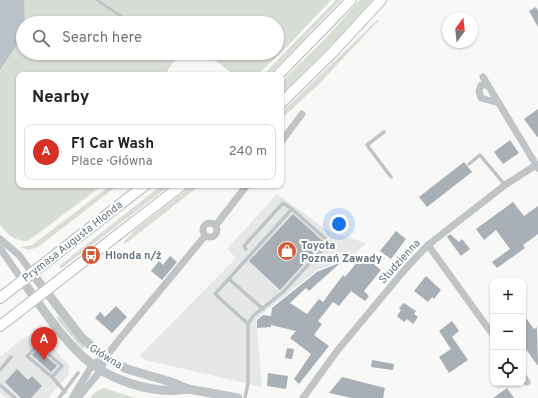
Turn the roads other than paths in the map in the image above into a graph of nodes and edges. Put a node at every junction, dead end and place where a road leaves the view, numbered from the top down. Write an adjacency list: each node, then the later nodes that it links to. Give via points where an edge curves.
1 (351, 0): 3 (main road)
2 (381, 0): 6 (main road)
3 (281, 72)
4 (483, 77): 5 (street)
5 (488, 85): 7 (street); 7 (street, via 482,85 479,91 481,98)
6 (284, 100)
7 (499, 103): 12 (street)
8 (302, 114): 10 (street)
9 (384, 132): 13 (lane, via 367,145)
10 (284, 138)
11 (469, 164): 14 (lane, via 480,155)
12 (537, 166): 14 (street, Studzienna)
13 (391, 177)
14 (505, 185): 22 (street, Studzienna)
15 (141, 188): 25 (main road, Prymasa Augusta Hlonda)
16 (178, 188): 28 (main road, Prymasa Augusta Hlonda)
17 (245, 188): 19 (street)
18 (292, 209): 24 (lane, via 283,203 244,246); 26 (lane); 31 (lane, via 329,242 283,292)
19 (216, 225): 20 (street, via 218,231 215,236); 20 (street, via 210,223 204,226)
20 (205, 236): 36 (street)
21 (0, 239): 25 (street, via 19,255)
22 (428, 245): 34 (street); 52 (street, Studzienna, via 337,351)
23 (0, 248): 27 (street)
24 (246, 249)
25 (32, 273): 27 (main road, Prymasa Augusta Hlonda); 28 (street, Główna)
26 (229, 279): 31 (lane); 32 (lane, via 215,294)
27 (22, 280): 29 (main road, Prymasa Augusta Hlonda); 30 (street, Główna)
28 (45, 291): 30 (main road, Prymasa Augusta Hlonda); 36 (street, Główna, via 81,337)
29 (0, 298)
30 (35, 299): 33 (main road, Prymasa Augusta Hlonda); 37 (street, Główna, via 76,350)
31 (263, 309): 32 (lane, via 253,316)
32 (248, 324): 51 (lane, via 248,383)
33 (0, 326)
34 (490, 330)
35 (11, 357): 38 (lane)
36 (105, 358): 37 (street); 39 (street); 44 (street, Główna, via 127,369)
37 (93, 364): 39 (street, Główna); 42 (street)
38 (0, 370)
39 (101, 370): 44 (street, Główna, via 150,388 172,392); 49 (street)
40 (78, 374): 42 (lane)
41 (52, 377): 41 (lane, via 62,366 38,345 27,356); 45 (lane)
42 (78, 380): 45 (lane); 48 (street)
43 (0, 385): 46 (lane)
44 (188, 389): 50 (street, Główna)
45 (65, 392): 47 (lane)
46 (15, 398)
47 (60, 398)
48 (72, 398)
49 (78, 398)
50 (238, 398)
51 (245, 398)
52 (303, 398)

